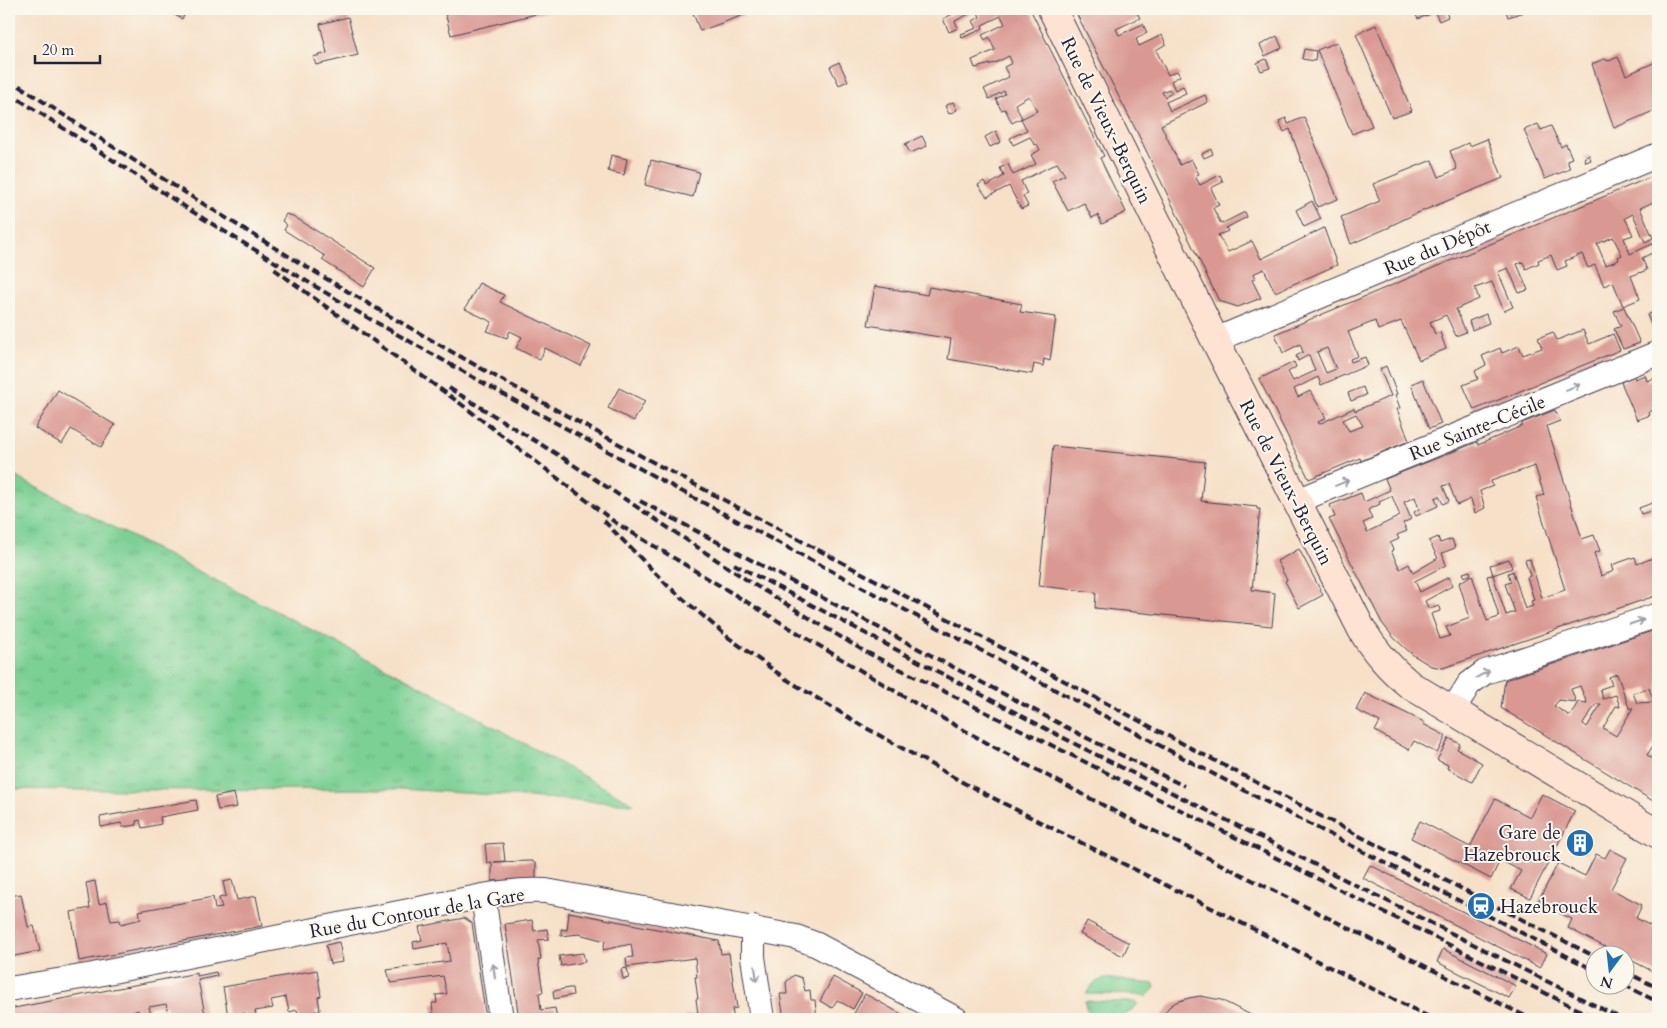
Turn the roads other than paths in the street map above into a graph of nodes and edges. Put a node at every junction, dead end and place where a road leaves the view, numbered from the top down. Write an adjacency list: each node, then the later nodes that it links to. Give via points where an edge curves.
1 (1052, 9): 3 (street, Rue de Vieux-Berquin)
2 (1658, 155): 3 (street, Rue du Dépôt)
3 (1215, 340): 5 (street, Rue de Vieux-Berquin)
4 (1658, 353): 5 (street, Rue Sainte-Cécile, one-way to 4)
5 (1297, 501): 7 (street, Rue de Vieux-Berquin, via 1373,649 1410,685)
6 (1658, 615): 7 (street, one-way to 6, via 1469,684 1484,672)
7 (1452, 710): 8 (street, Rue de Vieux-Berquin)
8 (1658, 834)
9 (483, 896): 10 (street, Rue du Contour de la Gare, via 510,891 546,891); 11 (street, Rue du Contour de la Gare); 12 (street, one-way to 9)
10 (753, 928): 13 (street, one-way to 13, via 753,957); 14 (street, Rue du Contour de la Gare, via 805,940)
11 (9, 989)
12 (501, 1019)
13 (762, 1019)
14 (956, 1019)

